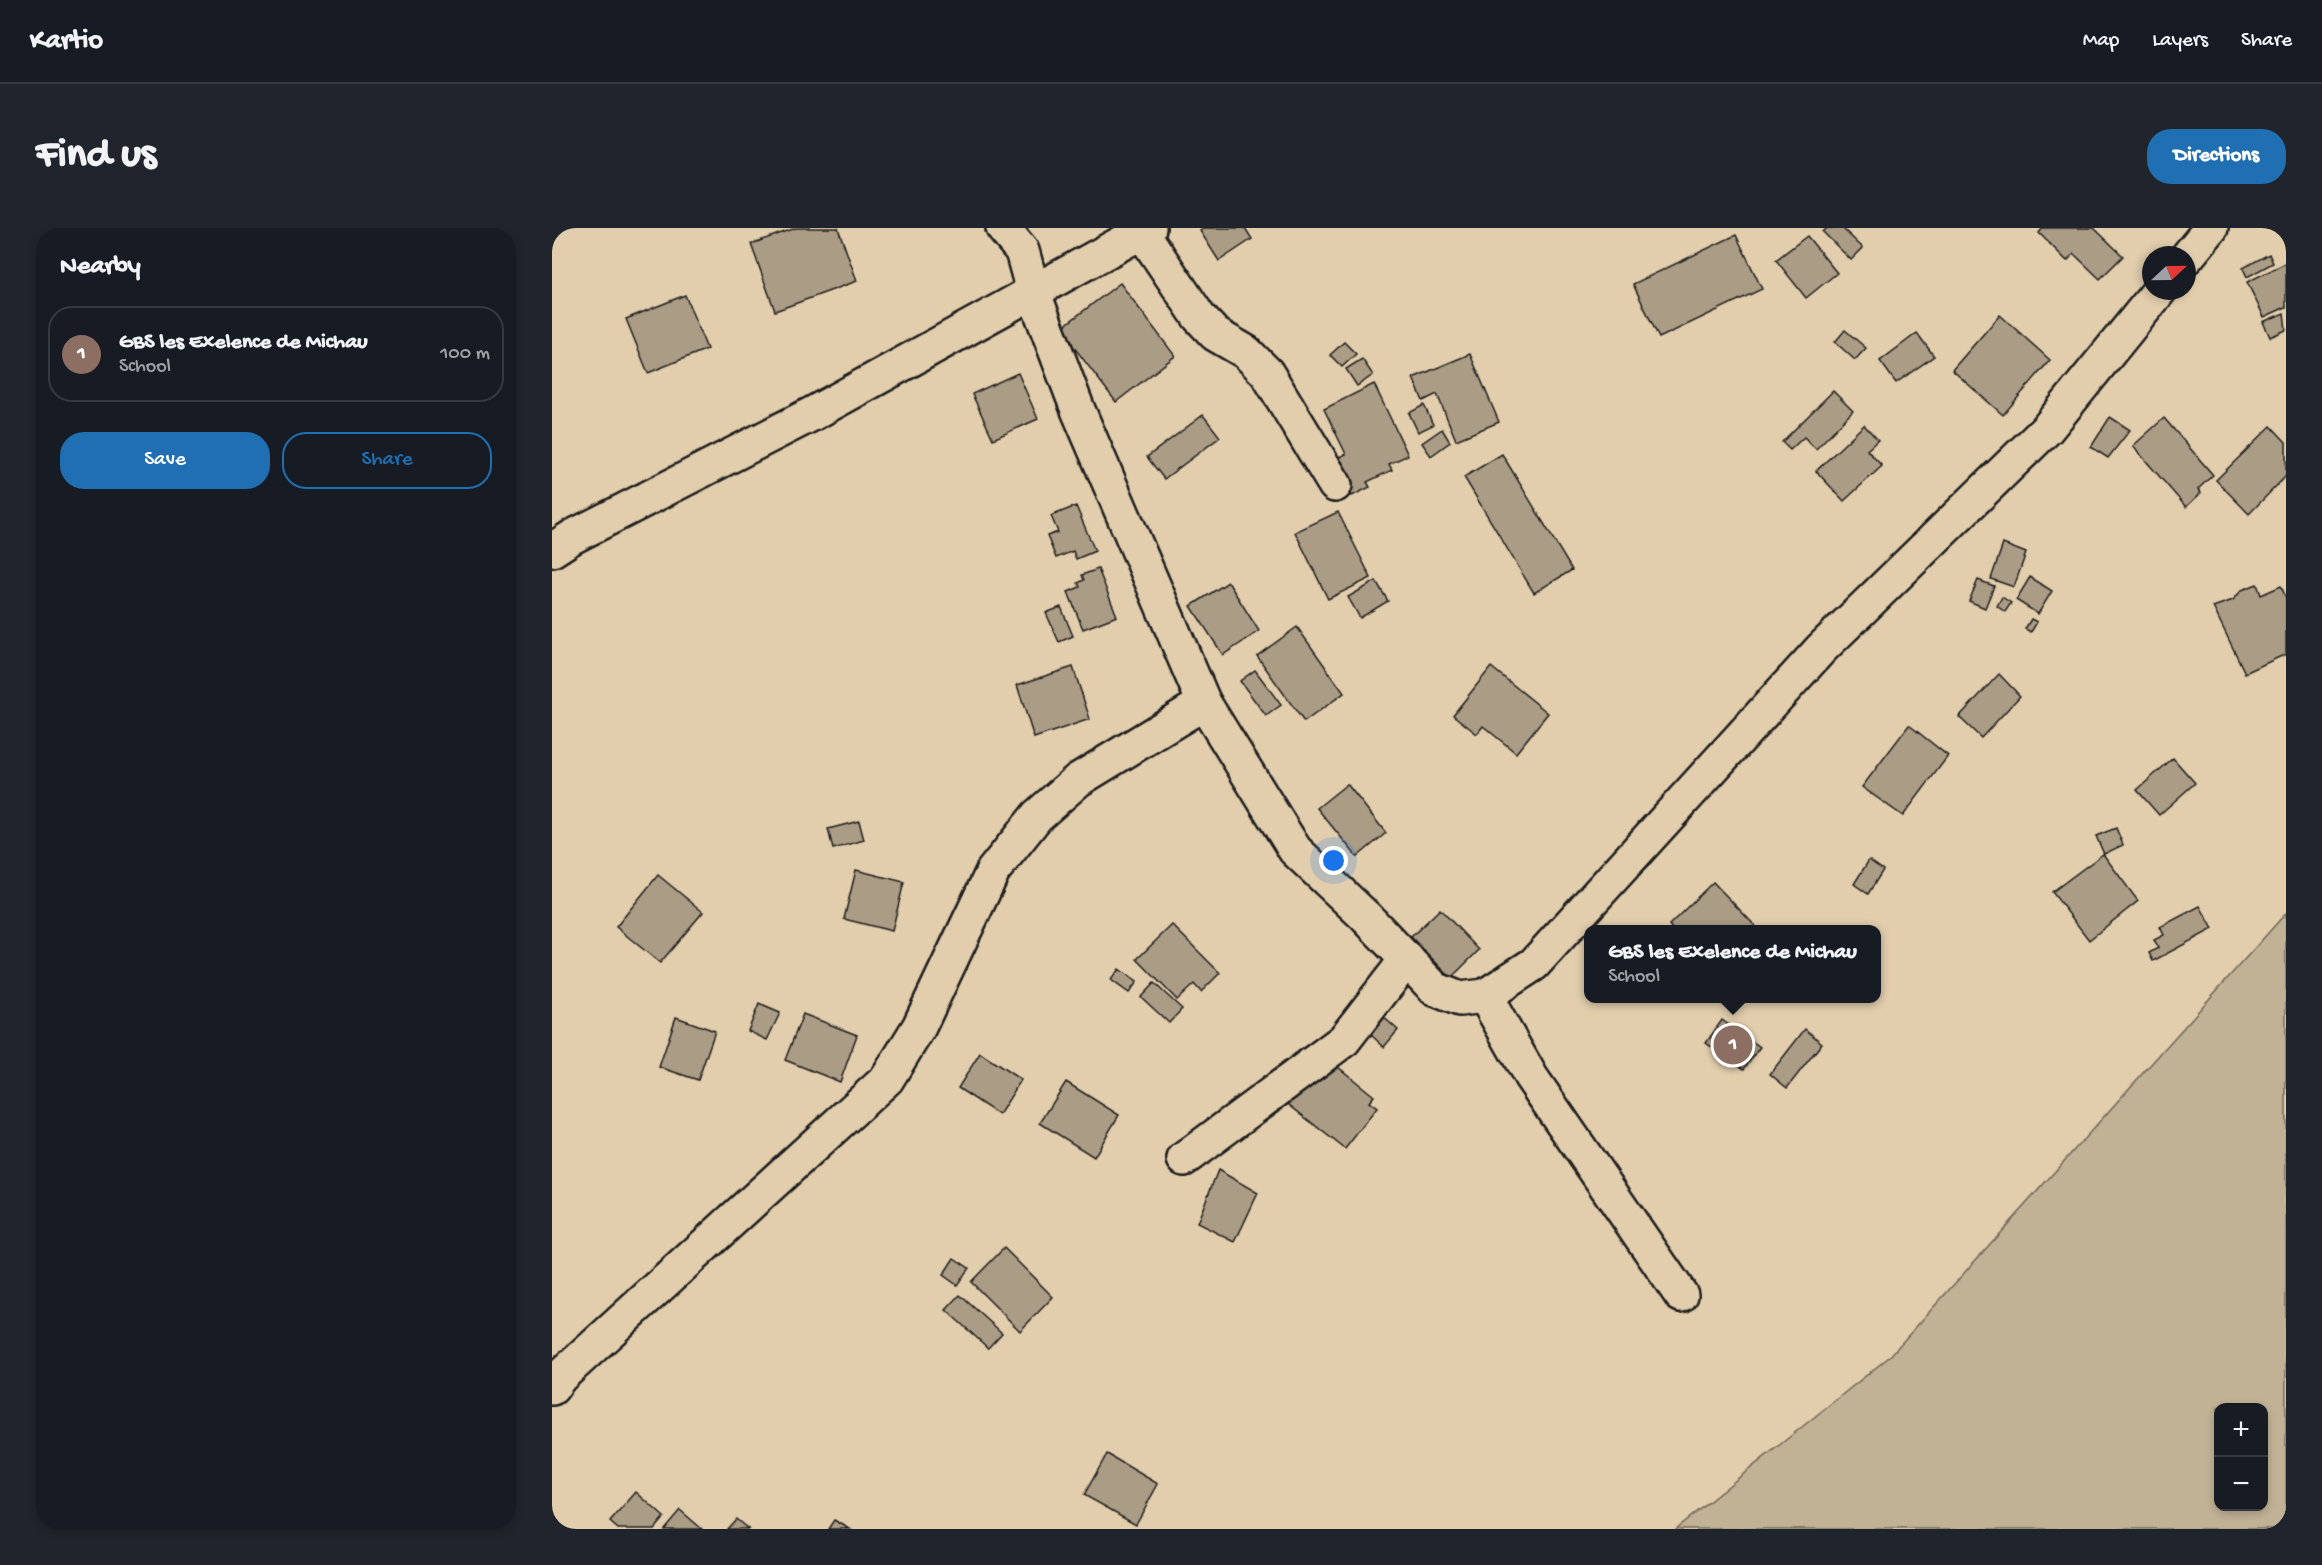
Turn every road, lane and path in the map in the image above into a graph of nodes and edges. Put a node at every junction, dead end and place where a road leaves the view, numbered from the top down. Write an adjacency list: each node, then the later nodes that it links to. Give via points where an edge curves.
1 (1003, 228): 5 (street, via 1022,251)
2 (2211, 228): 4 (street)
3 (1145, 230): 5 (street); 7 (street, via 1199,317 1267,373)
4 (2196, 246)
5 (1033, 291): 8 (street, via 812,414); 9 (street, via 1078,410)
6 (2152, 300): 11 (street, via 2047,429 1821,649 1534,964)
7 (1335, 485)
8 (552, 550)
9 (1204, 703): 10 (street, via 1295,850); 14 (street, via 1078,780 1037,816 993,871 920,1027 887,1079)
10 (1407, 960): 11 (street, via 1435,989 1460,999); 12 (street, via 1344,1040)
11 (1485, 996): 13 (street, via 1532,1077)
12 (1184, 1159)
13 (1682, 1295)
14 (552, 1388)

